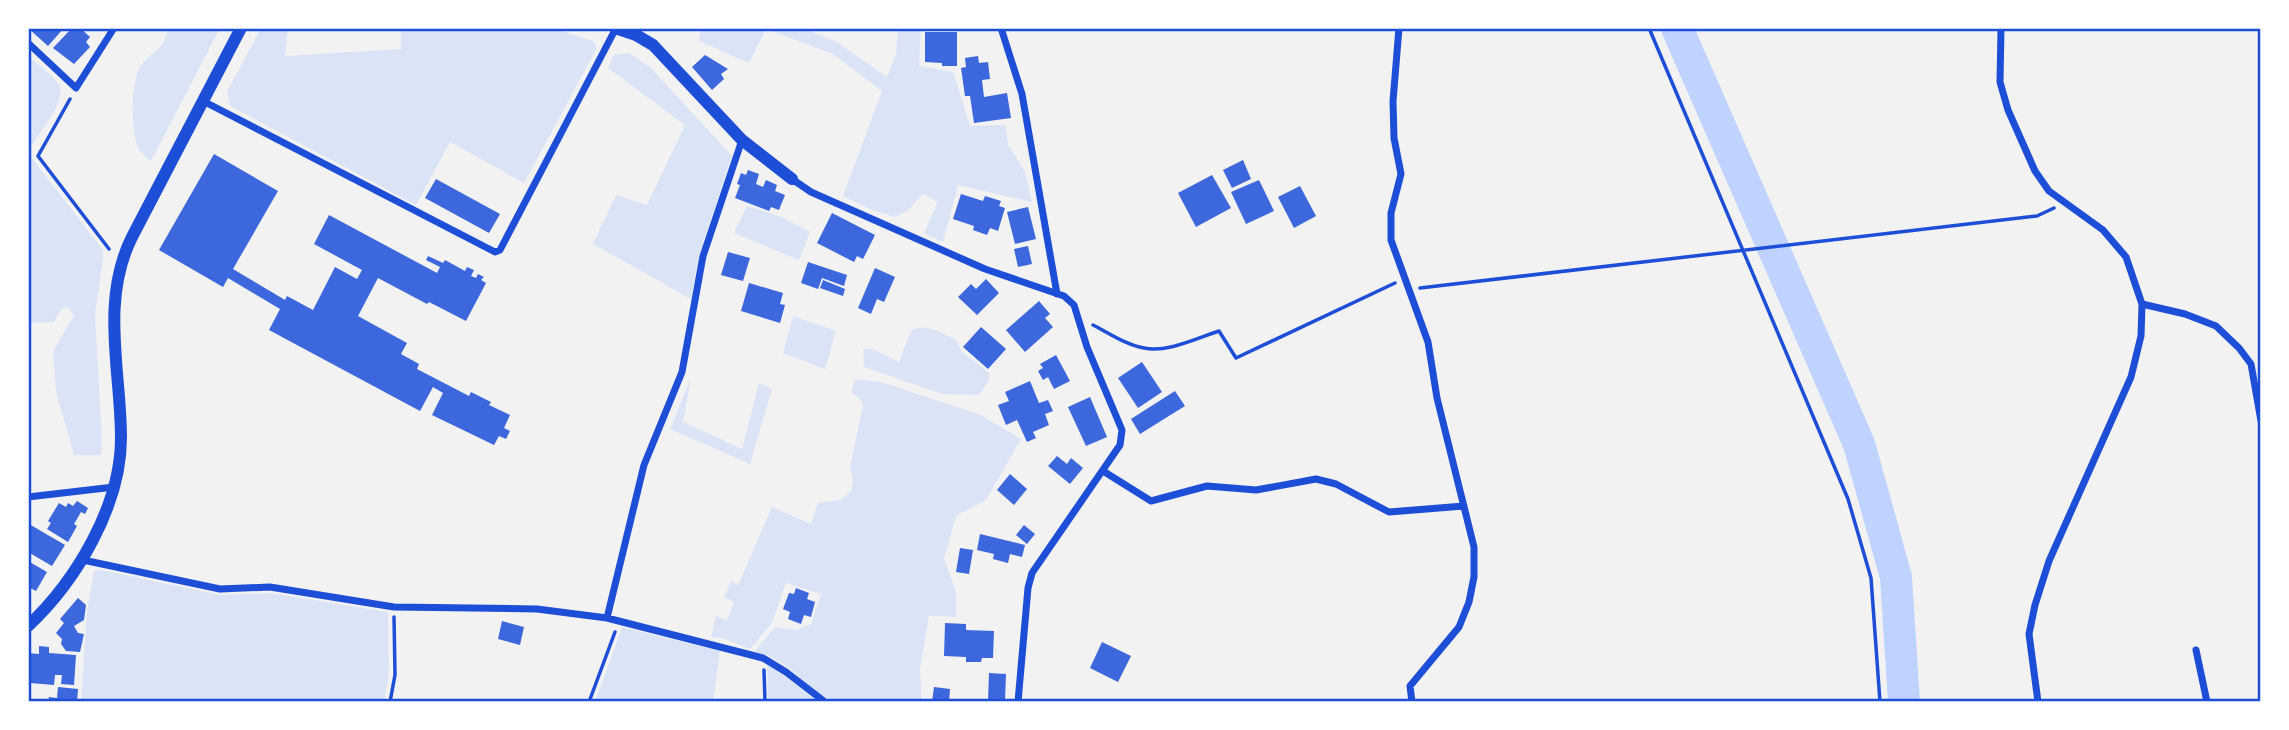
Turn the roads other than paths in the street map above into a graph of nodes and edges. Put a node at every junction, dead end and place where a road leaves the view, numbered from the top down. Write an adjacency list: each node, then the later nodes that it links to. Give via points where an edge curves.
1 (114, 28): 8 (street, via 76,88)
2 (241, 28): 9 (street)
3 (616, 28): 7 (street); 9 (street, via 495,252)
4 (1001, 28): 12 (street, via 1022,94)
5 (1399, 28): 18 (street, via 1393,101 1401,174 1391,213 1391,240 1428,342)
6 (2001, 28): 13 (street, via 2000,82 2035,171 2049,191 2103,230 2126,257)
7 (636, 32): 10 (street, via 664,55)
8 (28, 43)
9 (203, 101): 16 (street, via 129,242 120,272 113,311 121,436)
10 (742, 140): 11 (street); 20 (street, via 704,256 682,372 644,465)
11 (792, 178): 12 (street, via 811,192 985,269)
12 (1057, 294): 15 (street, via 1070,299 1122,430 1120,444)
13 (2142, 304): 14 (street, via 2216,326 2239,348 2251,364); 26 (street, via 2141,336 2131,377 2049,561 2035,605 2029,634)
14 (2261, 421)
15 (1103, 471): 18 (street, via 1151,501 1207,486 1256,490 1316,479 1336,484 1389,512); 24 (street, via 1030,580)
16 (115, 487): 17 (street); 19 (street)
17 (28, 497)
18 (1464, 506): 25 (street, via 1474,547 1469,602 1459,627 1410,685)
19 (83, 560): 20 (street, via 220,589 270,587 394,607 537,609); 21 (street)
20 (607, 618): 23 (street, via 763,658)
21 (28, 626)
22 (2196, 650): 27 (street)
23 (825, 702)
24 (1018, 702)
25 (1412, 702)
26 (2038, 702)
27 (2207, 702)

